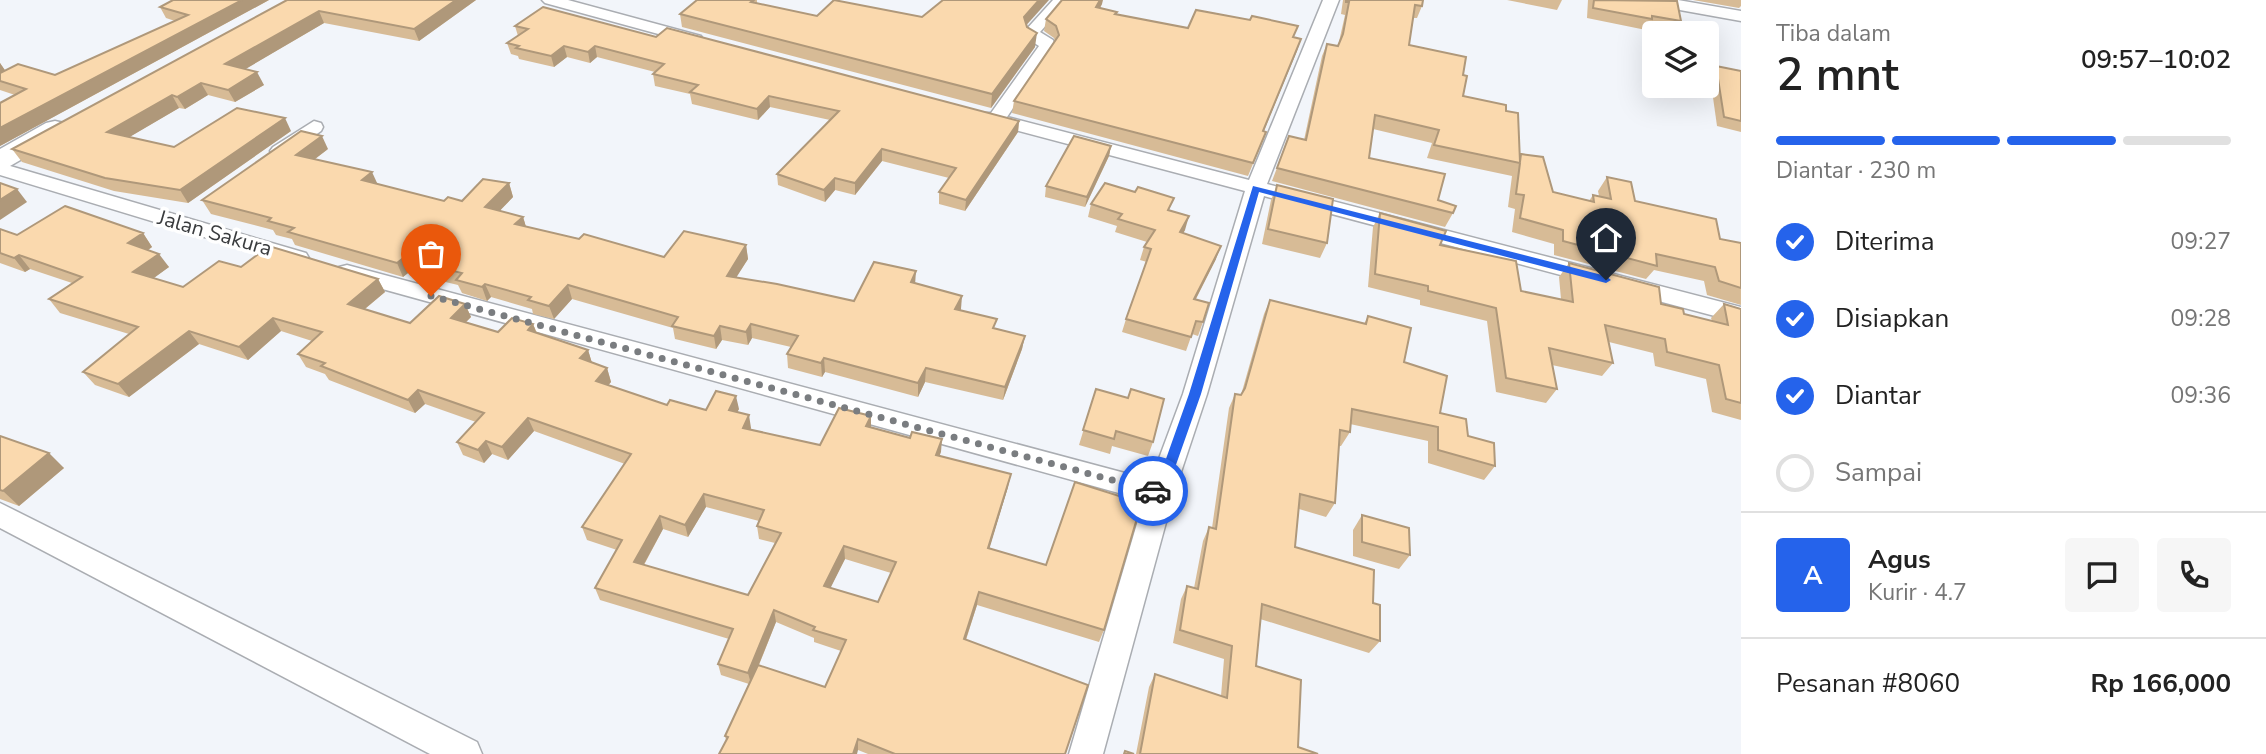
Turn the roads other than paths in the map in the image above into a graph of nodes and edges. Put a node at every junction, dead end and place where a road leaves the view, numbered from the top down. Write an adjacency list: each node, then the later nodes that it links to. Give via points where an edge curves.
1 (550, 0): 6 (street)
2 (1061, 0): 8 (street, via 1032,32 1047,46)
3 (1331, 0): 14 (street)
4 (1652, 0): 5 (street)
5 (1740, 21)
6 (712, 43)
7 (969, 112): 8 (street)
8 (996, 119): 14 (street)
9 (73, 120): 12 (street)
10 (314, 127): 11 (street)
11 (270, 159)
12 (0, 160)
13 (0, 169): 16 (street, Jalan Sakura)
14 (1256, 188): 17 (street); 18 (street, via 1195,394)
15 (203, 207): 16 (street)
16 (180, 223): 18 (street, Jalan Sakura, via 513,319)
17 (1741, 315)
18 (1160, 493): 21 (street)
19 (0, 516): 20 (street)
20 (465, 754)
21 (1086, 754)

